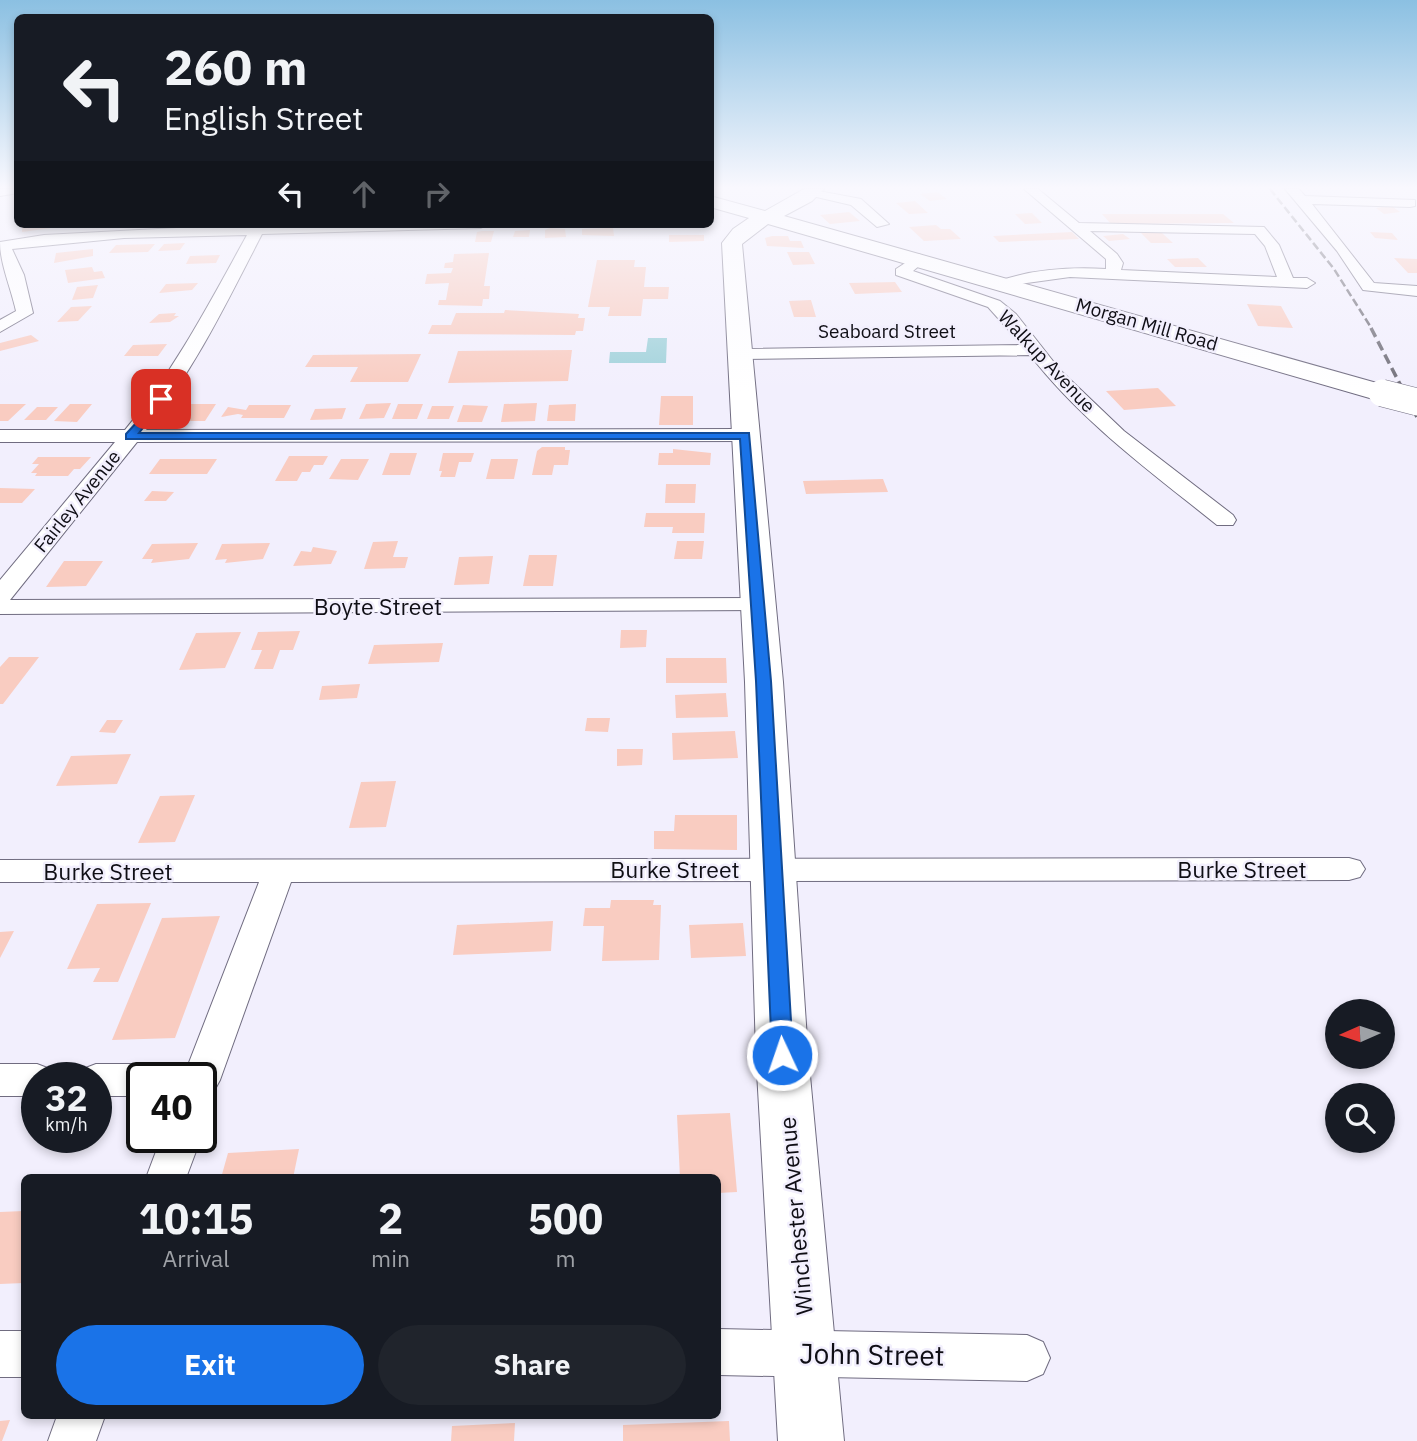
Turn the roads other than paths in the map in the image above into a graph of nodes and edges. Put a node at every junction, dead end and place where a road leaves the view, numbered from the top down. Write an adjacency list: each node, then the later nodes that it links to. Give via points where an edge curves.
1 (6, 256): 14 (street, via 25,313)
2 (243, 256): 20 (street, Fairley Avenue, via 161,399)
3 (733, 256): 16 (street, Winchester Avenue)
4 (909, 256): 8 (street, Morgan Mill Road)
5 (1111, 256): 9 (street)
6 (1277, 256): 10 (street)
7 (1346, 256): 13 (street, via 1369,287)
8 (919, 259): 12 (street, Morgan Mill Road); 15 (street, Walkup Avenue, via 901,272 994,304 1010,317)
9 (1113, 272): 10 (street); 12 (street, via 1069,272)
10 (1287, 282): 11 (street)
11 (1307, 283)
12 (1005, 284): 17 (street, Morgan Mill Road, bridge)
13 (1417, 291)
14 (0, 327)
15 (1034, 350): 16 (street, Seaboard Street); 21 (street, Walkup Avenue, via 1117,435)
16 (740, 354): 18 (street, Winchester Avenue)
17 (1417, 402)
18 (745, 435): 20 (street); 23 (street, Winchester Avenue)
19 (0, 436): 20 (street)
20 (130, 436): 22 (street, Fairley Avenue)
21 (1225, 520)
22 (0, 596)
23 (757, 605): 24 (street, Boyte Street); 25 (street, Winchester Avenue)
24 (0, 607)
25 (772, 869): 26 (street, Burke Street); 28 (street, Burke Street); 35 (street, Winchester Avenue)
26 (1349, 869)
27 (0, 871): 28 (street, Burke Street)
28 (279, 871): 29 (street)
29 (208, 1062)
30 (0, 1080): 31 (street)
31 (21, 1080)
32 (175, 1153): 33 (street)
33 (168, 1174)
34 (721, 1352): 35 (street, John Street)
35 (806, 1352): 38 (street, John Street); 41 (street, Winchester Avenue)
36 (21, 1353): 37 (street)
37 (0, 1354)
38 (1027, 1358)
39 (80, 1419): 40 (street)
40 (72, 1441)
41 (811, 1441)

